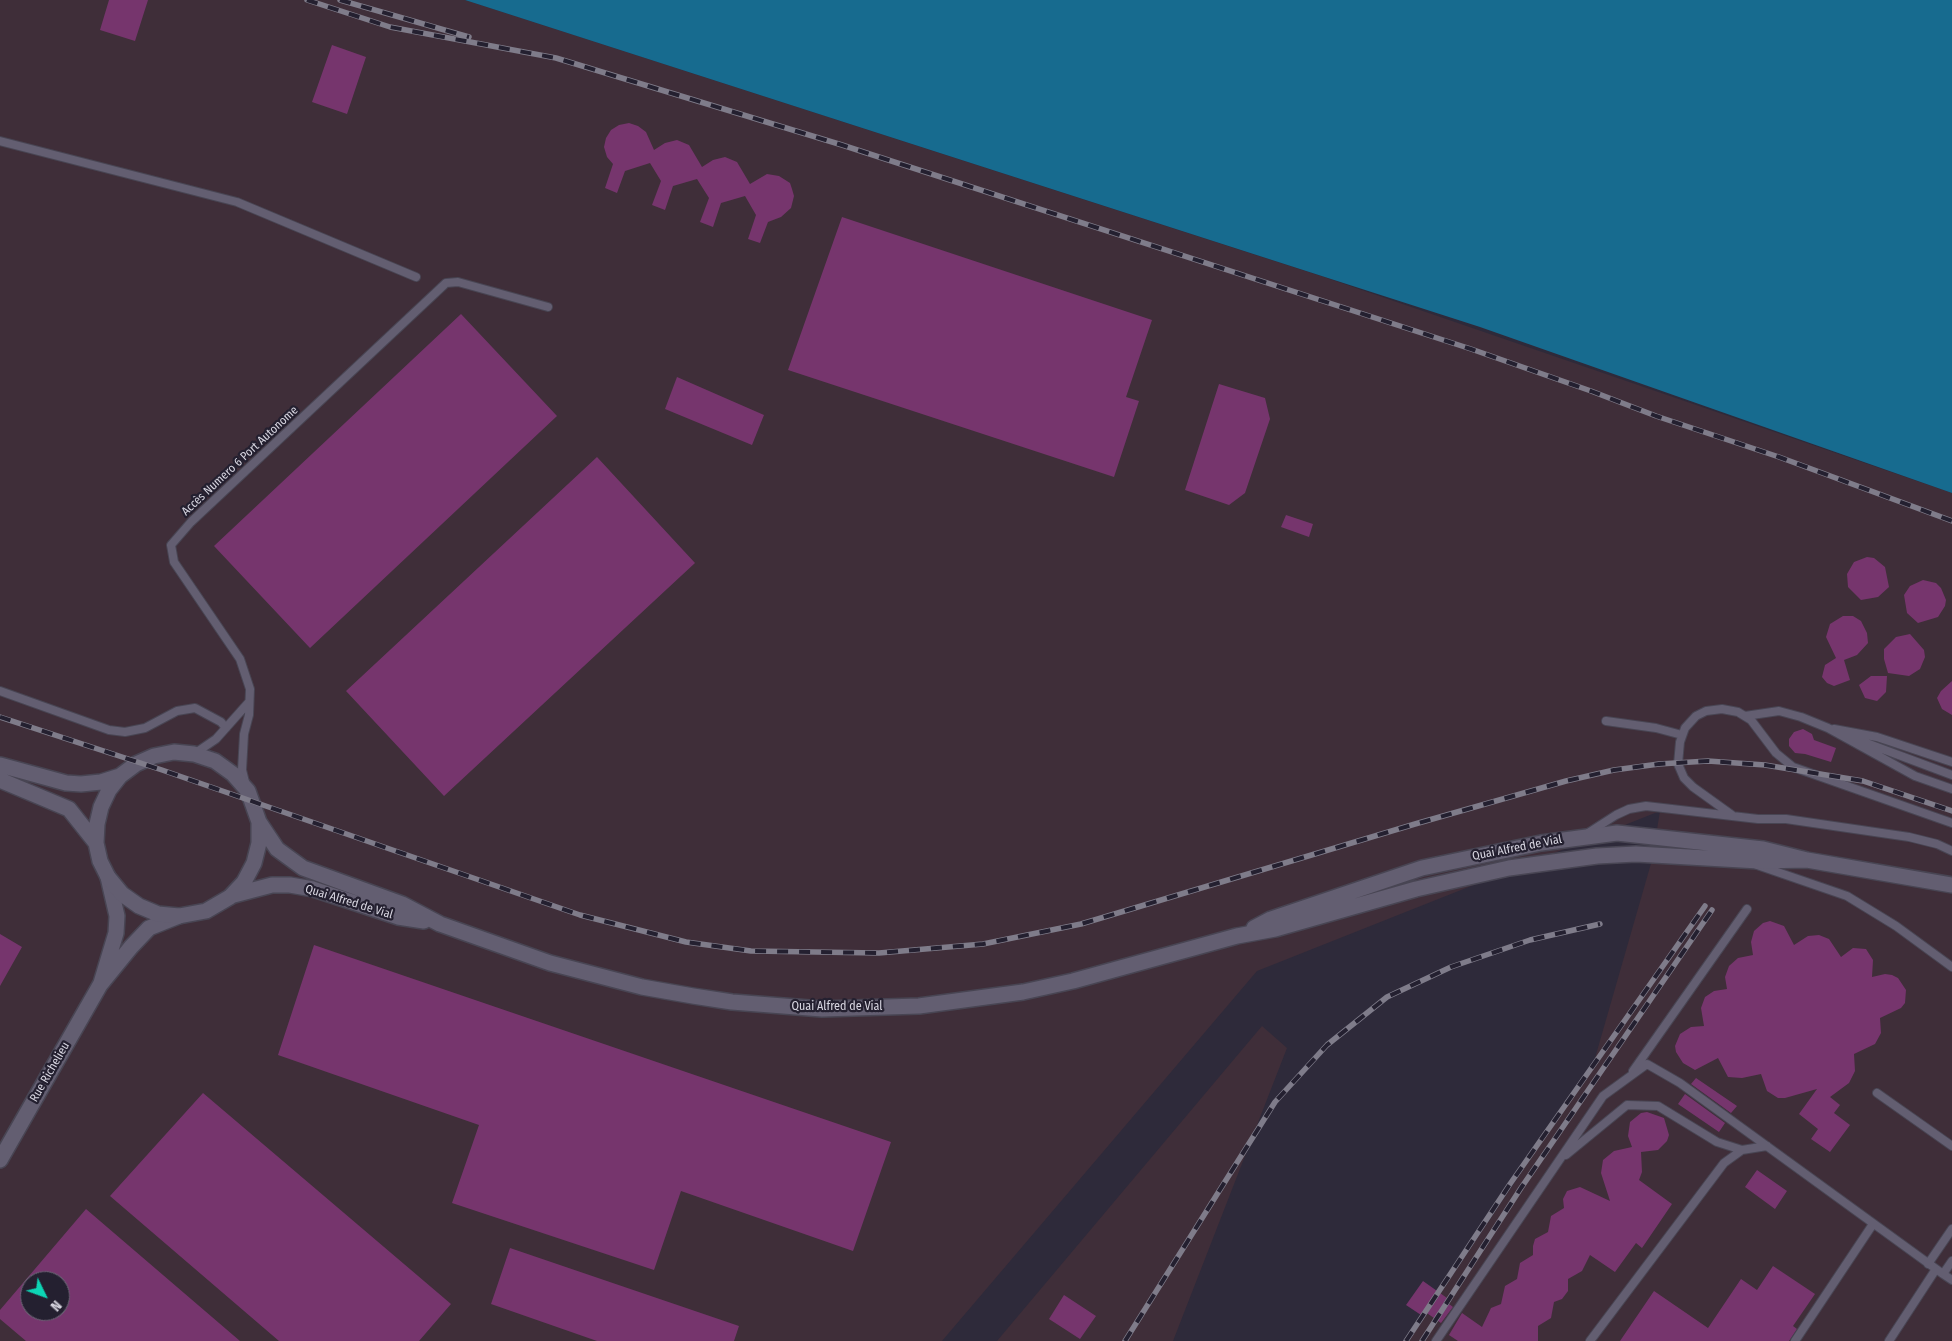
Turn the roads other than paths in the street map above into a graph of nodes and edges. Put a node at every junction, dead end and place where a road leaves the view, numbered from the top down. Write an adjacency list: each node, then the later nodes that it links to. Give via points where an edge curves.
1 (0, 141): 2 (lane, via 237,202)
2 (416, 276)
3 (548, 307): 5 (lane, Accès Numero 6 Port Autonome, via 458,282 446,283 191,522 171,545 174,562 240,658 250,690)
4 (0, 691): 8 (lane, via 109,730 125,732 145,728 177,711 195,708)
5 (249, 702): 8 (lane); 18 (lane, Accès Numero 6 Port Autonome, via 242,770)
6 (1745, 716): 9 (lane, via 1779,711); 10 (lane, via 1722,709 1706,711 1696,716); 21 (lane, via 1763,733 1776,753 1793,767)
7 (1606, 721): 10 (lane)
8 (226, 728): 11 (lane)
9 (1828, 728): 12 (lane, via 1877,737); 15 (lane); 17 (lane, via 1888,763)
10 (1682, 735): 19 (lane, via 1677,756 1684,778)
11 (194, 754): 14 (main road, via 174,752 154,756); 18 (main road, via 215,761)
12 (1952, 762)
13 (0, 765): 14 (main road, via 66,783 101,782)
14 (120, 776): 23 (main road, via 101,807)
15 (1952, 776)
16 (0, 780): 23 (main road, via 69,810)
17 (1952, 790)
18 (248, 791): 20 (main road)
19 (1732, 816): 22 (lane, via 1646,806 1616,815); 24 (lane, via 1786,819 1909,836)
20 (259, 822): 29 (main road, via 259,843 254,863 244,882); 32 (main road, Quai Alfred de Vial, via 277,850 294,863 402,904)
21 (1952, 823)
22 (1581, 837): 26 (main road, Quai Alfred de Vial, via 1641,834 1763,849); 33 (main road, Quai Alfred de Vial, via 1480,854 1422,868 1270,919)
23 (96, 842): 27 (main road)
24 (1952, 851)
25 (1736, 859): 26 (main road, Quai Alfred de Vial); 33 (main road, Quai Alfred de Vial, via 1636,854 1509,868); 34 (lane, via 1847,896 1896,926)
26 (1807, 860): 28 (main road, Quai Alfred de Vial)
27 (108, 877): 31 (main road, via 138,906 158,914); 35 (main road, Rue Richelieu, via 117,916 116,933)
28 (1952, 885)
29 (230, 897): 31 (main road, via 206,911); 32 (main road, Quai Alfred de Vial, via 265,886 290,885 313,889 398,916)
30 (1747, 909): 36 (lane)
31 (179, 916): 35 (main road, Rue Richelieu, via 149,928)
32 (440, 924): 33 (main road, Quai Alfred de Vial, via 550,962 642,987 732,1002 822,1010 919,1006 1023,992)
33 (1237, 936)
34 (1952, 967)
35 (100, 985): 41 (main road, Rue Richelieu)
36 (1629, 1077): 38 (lane, via 1647,1064 1680,1083); 42 (lane, via 1603,1096)
37 (1877, 1093): 39 (lane)
38 (1767, 1146): 40 (lane); 43 (lane)
39 (1952, 1146)
40 (1742, 1150): 42 (lane, via 1717,1142 1658,1106 1627,1105); 51 (lane, via 1724,1163)
41 (0, 1160)
42 (1559, 1161): 50 (lane)
43 (1873, 1224): 46 (lane); 52 (lane)
44 (1952, 1230): 46 (lane)
45 (1952, 1261): 48 (lane)
46 (1928, 1264): 47 (lane)
47 (1936, 1269): 48 (lane); 53 (lane)
48 (1943, 1274): 49 (lane)
49 (1952, 1280)
50 (1436, 1341)
51 (1590, 1341)
52 (1794, 1341)
53 (1888, 1341)

